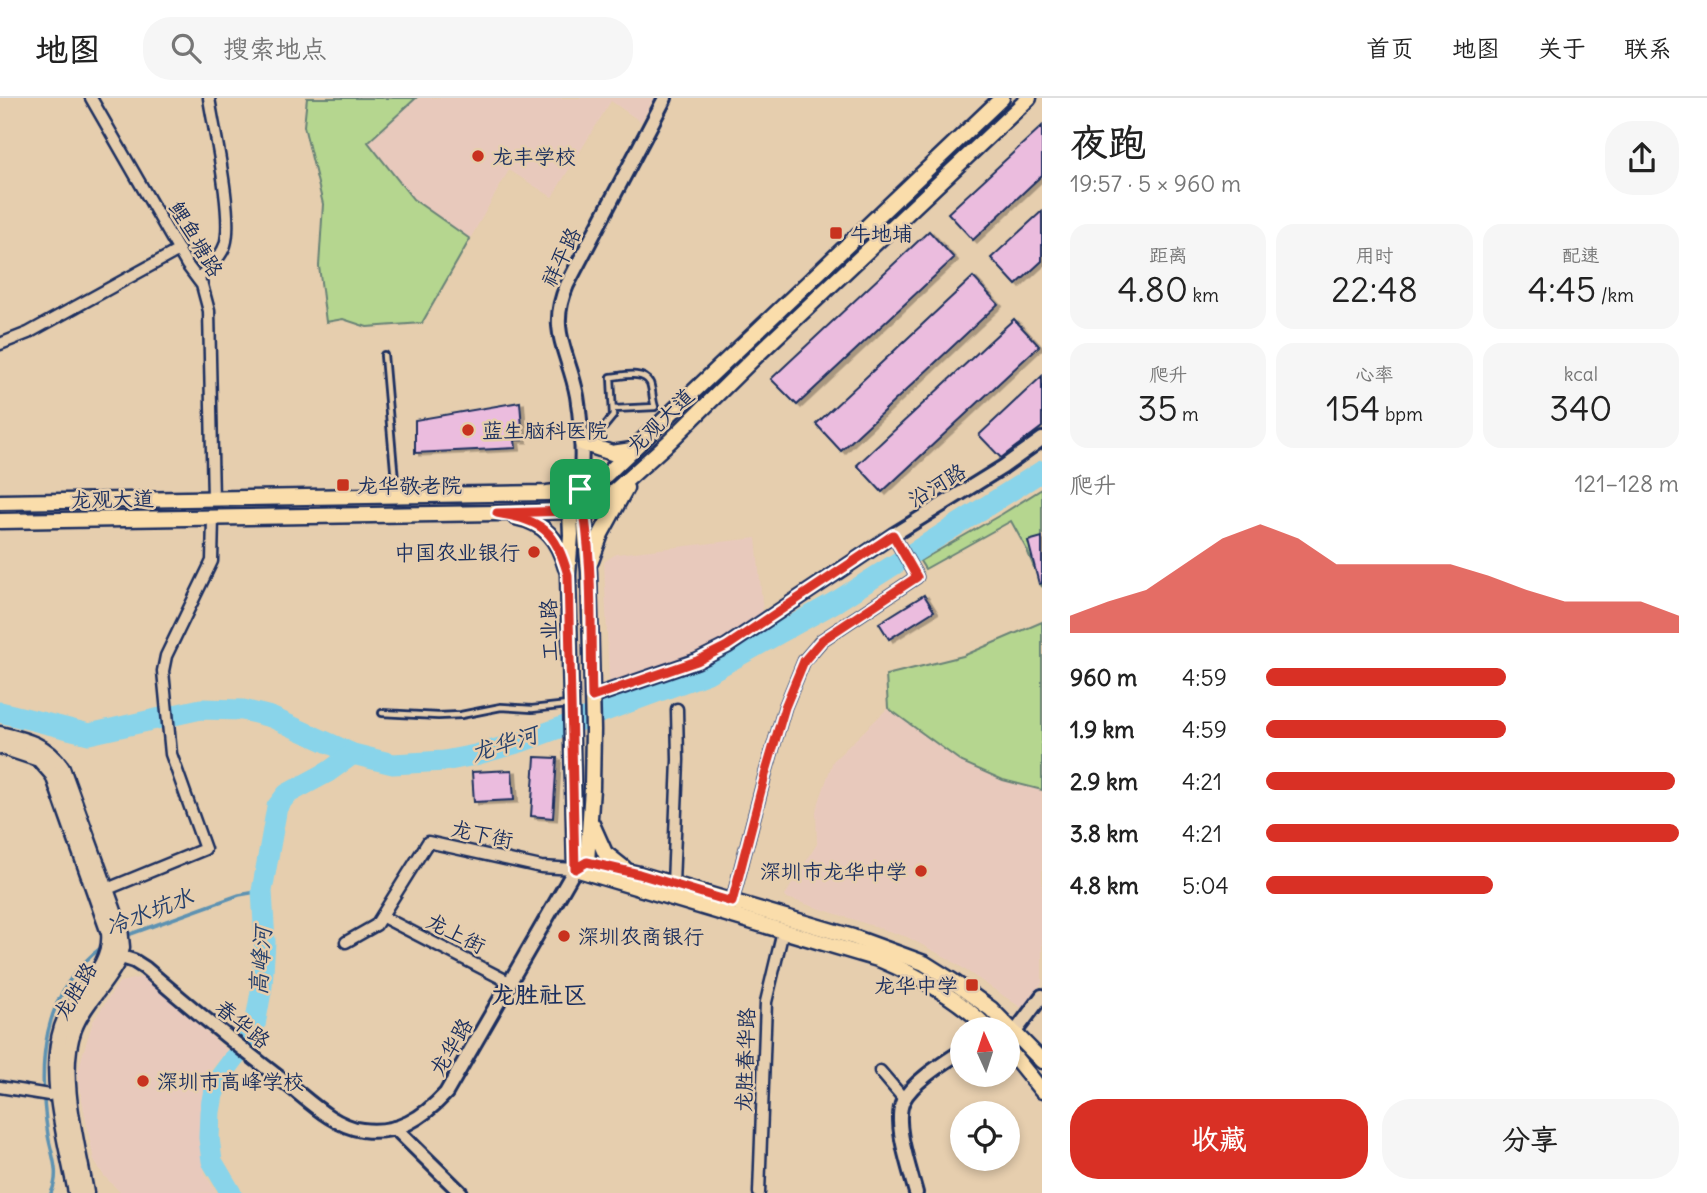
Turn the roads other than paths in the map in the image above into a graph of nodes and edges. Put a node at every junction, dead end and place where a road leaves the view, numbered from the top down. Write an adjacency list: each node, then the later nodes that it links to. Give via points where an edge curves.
1 (91, 98): 6 (street, 鲤鱼塘路)
2 (209, 98): 7 (street, via 224,193 226,241 219,257)
3 (665, 98): 14 (street, 祥平路, via 558,310)
4 (1002, 98): 12 (main road, 龙观大道)
5 (1029, 98): 16 (main road, 龙观大道)
6 (179, 250): 7 (street, 鲤鱼塘路); 8 (street)
7 (198, 279): 19 (street, 鲤鱼塘路, via 209,311)
8 (0, 344)
9 (384, 355): 18 (lane)
10 (655, 407): 11 (lane); 11 (lane, via 650,382 639,375 611,377); 12 (lane)
11 (614, 409): 14 (lane, via 611,421)
12 (666, 419): 15 (main road, 龙观大道)
13 (1042, 439): 25 (street, 沿河路)
14 (582, 443): 15 (main road, via 612,453); 17 (street, 祥平路)
15 (637, 448): 17 (main road, 龙观大道, via 606,475)
16 (635, 474): 21 (main road, 龙观大道, via 609,496); 26 (main road, via 601,534)
17 (580, 489): 18 (main road, 龙观大道, via 547,494); 21 (main road, 工业路)
18 (396, 496): 19 (main road, 龙观大道)
19 (213, 500): 20 (main road, 龙观大道)
20 (0, 502)
21 (577, 509): 22 (main road, 龙观大道); 26 (main road, 工业路); 27 (main road, 工业路)
22 (497, 513): 23 (main road, 龙观大道); 27 (main road, via 531,520 546,529 559,547)
23 (213, 518): 24 (main road, 龙观大道); 38 (street, via 212,561 164,664 173,760 205,849)
24 (0, 522)
25 (896, 540): 28 (street, 沿河路, via 742,631 727,646); 39 (street, via 917,577 822,640 804,661 765,775)
26 (589, 572): 28 (main road, 工业路)
27 (568, 575): 29 (main road, 工业路)
28 (592, 700): 34 (main road, 工业路)
29 (572, 706): 31 (lane, via 501,707 438,716); 35 (main road, 工业路)
30 (677, 709): 37 (street)
31 (382, 713)
32 (0, 734): 38 (main road, via 33,743 57,759)
33 (0, 746): 38 (main road, via 39,759 53,775)
34 (591, 812): 35 (main road, 工业路); 36 (main road, via 605,853)
35 (581, 865): 36 (main road); 40 (street, 龙下街, via 541,867 428,842); 41 (main road); 44 (street, 龙华路)
36 (639, 874): 37 (main road)
37 (673, 884): 39 (main road)
38 (102, 891): 43 (main road, via 114,930)
39 (732, 902): 47 (main road, via 924,963 979,999)
40 (383, 917): 42 (street, 龙下街); 44 (street, 龙上街)
41 (783, 931): 46 (main road, via 905,970); 62 (street, 龙胜春华路, via 766,1002)
42 (346, 942)
43 (114, 951): 58 (street, 春华路, via 145,968 328,1115 361,1130); 59 (main road, 龙胜路, via 68,1013 57,1055 60,1106); 60 (main road, 龙胜路, via 74,1028 68,1055 68,1086)
44 (511, 983): 58 (street, 龙华路, via 446,1093 429,1111)
45 (1042, 996): 48 (street)
46 (974, 1017)
47 (996, 1017)
48 (1020, 1024)
49 (1020, 1041): 51 (main road)
50 (950, 1060): 57 (street)
51 (1042, 1061)
52 (1020, 1064): 55 (main road)
53 (880, 1071): 57 (street)
54 (0, 1087): 56 (street)
55 (1042, 1091)
56 (48, 1095)
57 (904, 1099): 63 (street, via 901,1127)
58 (395, 1128): 61 (street)
59 (76, 1193)
60 (86, 1193)
61 (461, 1193)
62 (759, 1193)
63 (916, 1193)

